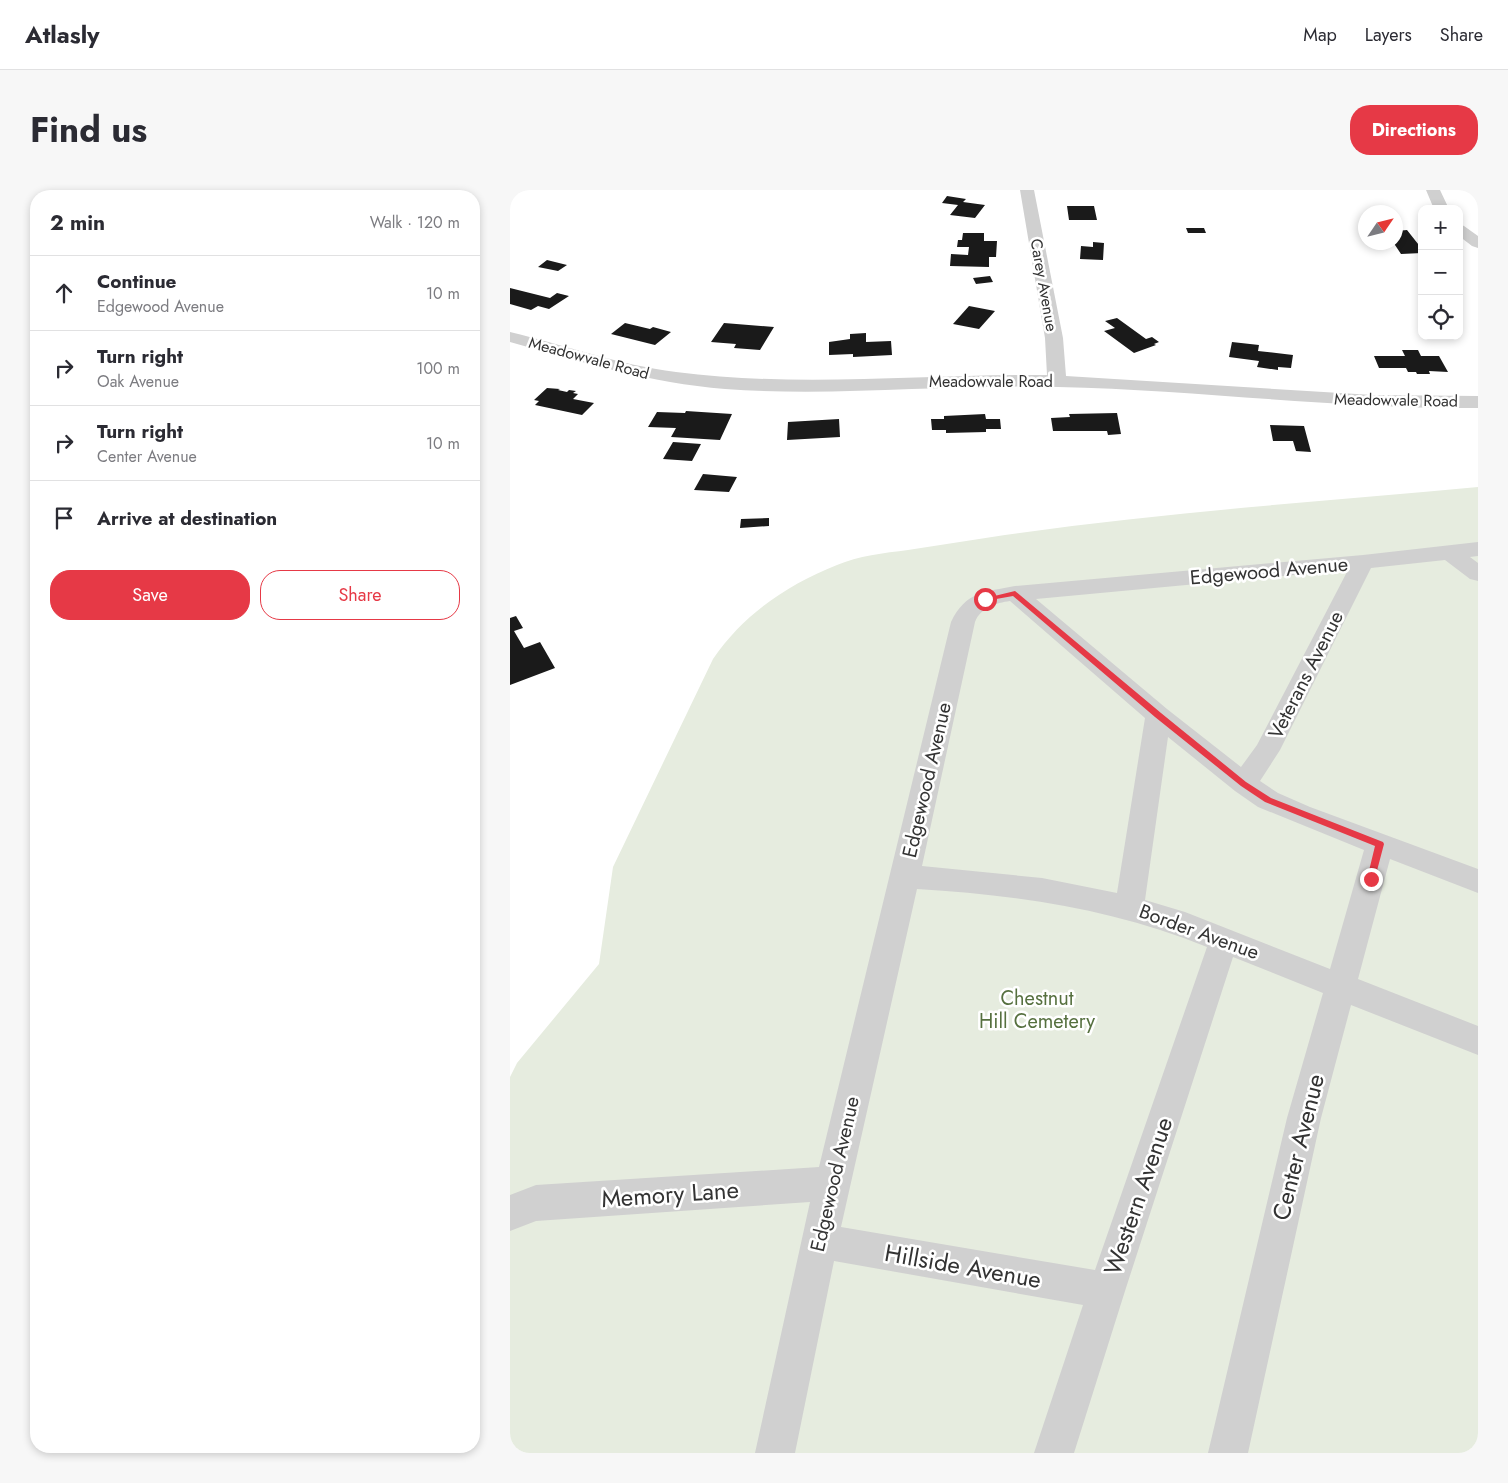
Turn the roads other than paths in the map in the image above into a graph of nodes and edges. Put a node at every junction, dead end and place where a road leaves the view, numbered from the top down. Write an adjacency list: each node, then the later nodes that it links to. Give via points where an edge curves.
1 (1027, 190): 7 (street, Carey Avenue, via 1054,338)
2 (1433, 190): 3 (street)
3 (1440, 205)
4 (1463, 232): 5 (street)
5 (1478, 243)
6 (510, 337): 7 (street, Meadowvale Road, via 615,368 718,383 803,386)
7 (1057, 380): 8 (street, Meadowvale Road, via 1363,401)
8 (1478, 402)
9 (1478, 549): 10 (street, Edgewood Avenue)
10 (1449, 552): 11 (street, Edgewood Avenue); 12 (street)
11 (1363, 562): 13 (street, Edgewood Avenue); 15 (street, Veterans Avenue, via 1267,750)
12 (1478, 574)
13 (1015, 593): 14 (street); 17 (street, Edgewood Avenue, via 979,602 970,609 963,622)
14 (1158, 715): 15 (street); 19 (street)
15 (1244, 784): 16 (street, via 1268,800)
16 (1380, 844): 18 (street); 21 (street, Center Avenue)
17 (905, 877): 19 (street, Border Avenue, via 954,879); 23 (street, Edgewood Avenue)
18 (1478, 881)
19 (1130, 906): 20 (street, Border Avenue)
20 (1224, 940): 21 (street, Border Avenue); 26 (street, Western Avenue)
21 (1340, 986): 22 (street, Border Avenue); 29 (street, Center Avenue, via 1304,1118)
22 (1478, 1042)
23 (832, 1183): 24 (street, Memory Lane, via 536,1203); 25 (street, Edgewood Avenue)
24 (510, 1213)
25 (820, 1241): 26 (street, Hillside Avenue); 27 (street, Edgewood Avenue)
26 (1106, 1291): 28 (street, Western Avenue)
27 (775, 1453)
28 (1054, 1453)
29 (1228, 1453)

